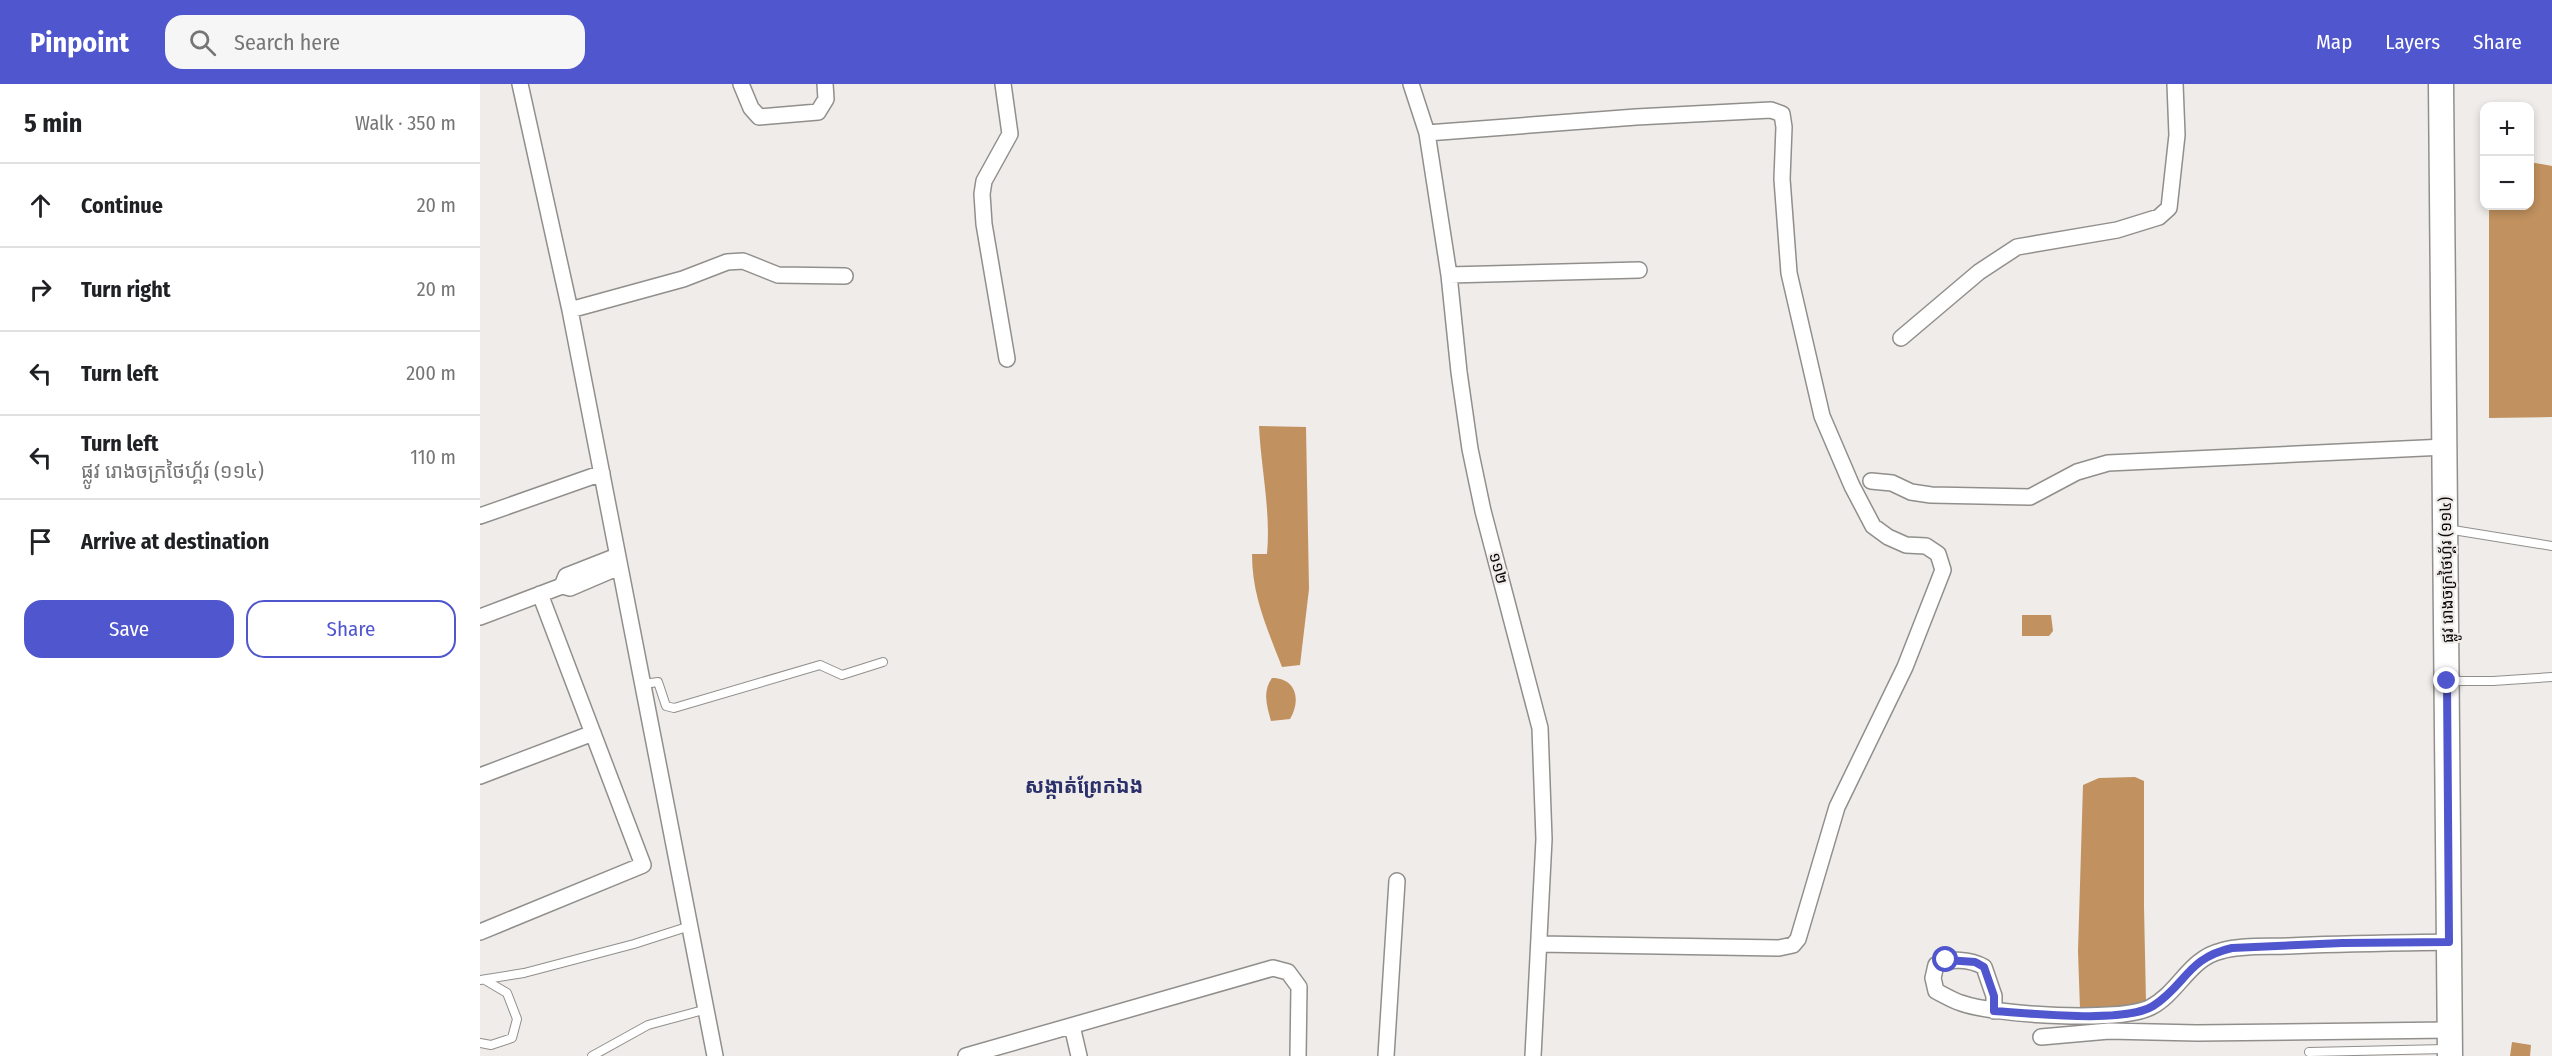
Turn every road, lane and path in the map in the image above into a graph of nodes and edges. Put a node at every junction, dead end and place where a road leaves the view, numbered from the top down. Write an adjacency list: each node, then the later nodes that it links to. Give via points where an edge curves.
1 (520, 84): 12 (street)
2 (741, 84): 3 (street, via 759,117 772,118 818,112 826,99)
3 (825, 84)
4 (1003, 84): 14 (street, via 1011,134 984,181 981,194)
5 (1411, 84): 8 (street, ១១២)
6 (2175, 84): 13 (street, via 2177,135 2169,208 2159,217 2135,225 2017,248 1979,272)
7 (2441, 84): 15 (main road, ផ្លូវ រោងចក្រថៃហ្គ័រ (១១៤))
8 (1427, 133): 10 (street, ១១២); 34 (street, via 1636,117 1771,110 1782,114 1789,273 1822,416 1873,526 1906,545 1926,546 1938,554 1943,570 1905,667 1837,807 1793,945 1779,948)
9 (1639, 270): 10 (street)
10 (1449, 275): 34 (street, ១១២, via 1470,449 1540,728 1544,839)
11 (845, 276): 12 (street, via 778,275 743,261 727,262 683,279)
12 (570, 310): 16 (street)
13 (1901, 338)
14 (1007, 359)
15 (2445, 447): 17 (street, via 2108,464 2077,472 2030,497 1931,495); 19 (main road, ផ្លូវ រោងចក្រថៃហ្គ័រ (១១៤))
16 (602, 473): 18 (street); 21 (street)
17 (1871, 481)
18 (480, 516)
19 (2446, 529): 20 (lane); 26 (main road, ផ្លូវ រោងចក្រថៃហ្គ័រ (១១៤))
20 (2552, 546)
21 (618, 562): 22 (street, via 566,576 562,586); 27 (street)
22 (540, 594): 23 (street); 28 (street)
23 (480, 616)
24 (883, 662): 27 (lane, via 842,675 820,665 674,708 666,706 658,682)
25 (2552, 677): 26 (lane)
26 (2447, 681): 33 (main road, ផ្លូវ រោងចក្រថៃហ្គ័រ (១១៤))
27 (643, 684): 31 (street)
28 (593, 733): 29 (street); 32 (street, via 643,865)
29 (480, 776)
30 (1397, 881): 48 (street)
31 (691, 926): 35 (lane, via 524,973); 36 (street)
32 (480, 932)
33 (2449, 942): 37 (street, via 2232,948 2200,960 2152,1006 2128,1015); 41 (main road, ផ្លូវ រោងចក្រថៃហ្គ័រ (១១៤))
34 (1539, 944): 49 (street, ១១២)
35 (483, 980): 40 (lane, via 507,993 517,1018 512,1038 491,1045)
36 (707, 1009): 43 (lane, via 648,1025); 44 (street)
37 (1994, 1011)
38 (1072, 1026): 45 (street); 46 (street); 47 (street, via 1274,968 1288,972 1299,987)
39 (2041, 1037): 41 (street, via 2109,1031)
40 (480, 1043)
41 (2450, 1045): 42 (lane)
42 (2309, 1052)
43 (592, 1056)
44 (716, 1056)
45 (966, 1056)
46 (1079, 1056)
47 (1298, 1056)
48 (1386, 1056)
49 (1533, 1056)

